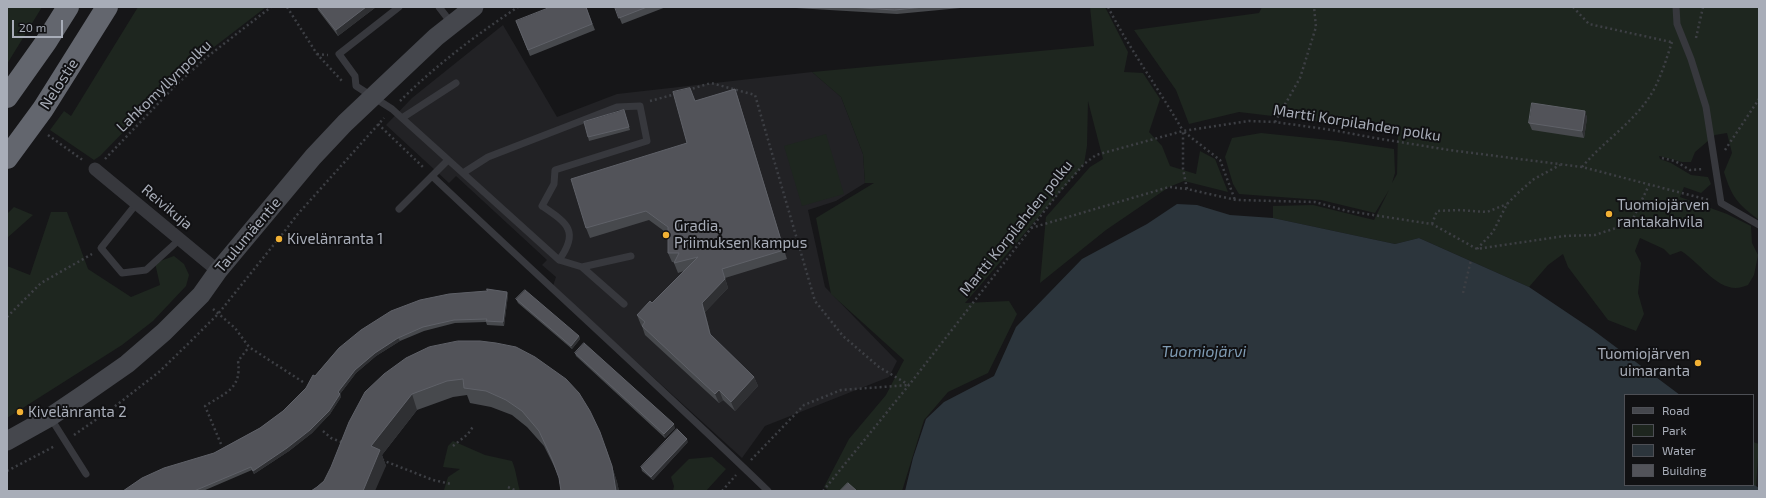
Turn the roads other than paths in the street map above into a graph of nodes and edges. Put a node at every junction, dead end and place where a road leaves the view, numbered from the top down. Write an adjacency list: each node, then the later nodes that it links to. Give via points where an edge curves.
1 (68, 7): 10 (highway)
2 (107, 7): 12 (highway, Nelostie, via 43,109)
3 (399, 7): 9 (lane, via 339,54 355,76 356,86)
4 (439, 7): 7 (lane)
5 (474, 7): 7 (main road, Taulumäentie)
6 (1676, 7): 19 (lane, via 1677,24 1706,107 1721,203)
7 (452, 24): 9 (main road, Taulumäentie)
8 (456, 83): 11 (lane)
9 (373, 96): 11 (lane); 24 (main road, Taulumäentie, via 313,157)
10 (7, 97)
11 (402, 118): 13 (lane)
12 (7, 158)
13 (448, 160): 15 (lane); 16 (lane)
14 (95, 169): 17 (street, Reivikuja)
15 (463, 173): 22 (lane); 22 (lane, via 488,157 617,107 640,106 647,141 555,170 554,184 542,206 564,221 570,233 567,248)
16 (432, 176): 18 (lane); 29 (lane)
17 (137, 203): 20 (street, Reivikuja); 20 (lane, via 101,248 122,273 146,270)
18 (399, 209)
19 (1759, 225)
20 (180, 239): 24 (street, Reivikuja)
21 (631, 256): 23 (lane)
22 (559, 260): 23 (lane)
23 (582, 267): 25 (lane)
24 (218, 271): 26 (main road, Taulumäentie, via 201,295 164,332 127,364)
25 (624, 304)
26 (50, 417): 27 (main road, Taulumäentie); 28 (lane)
27 (7, 441)
28 (86, 474)
29 (768, 491)

